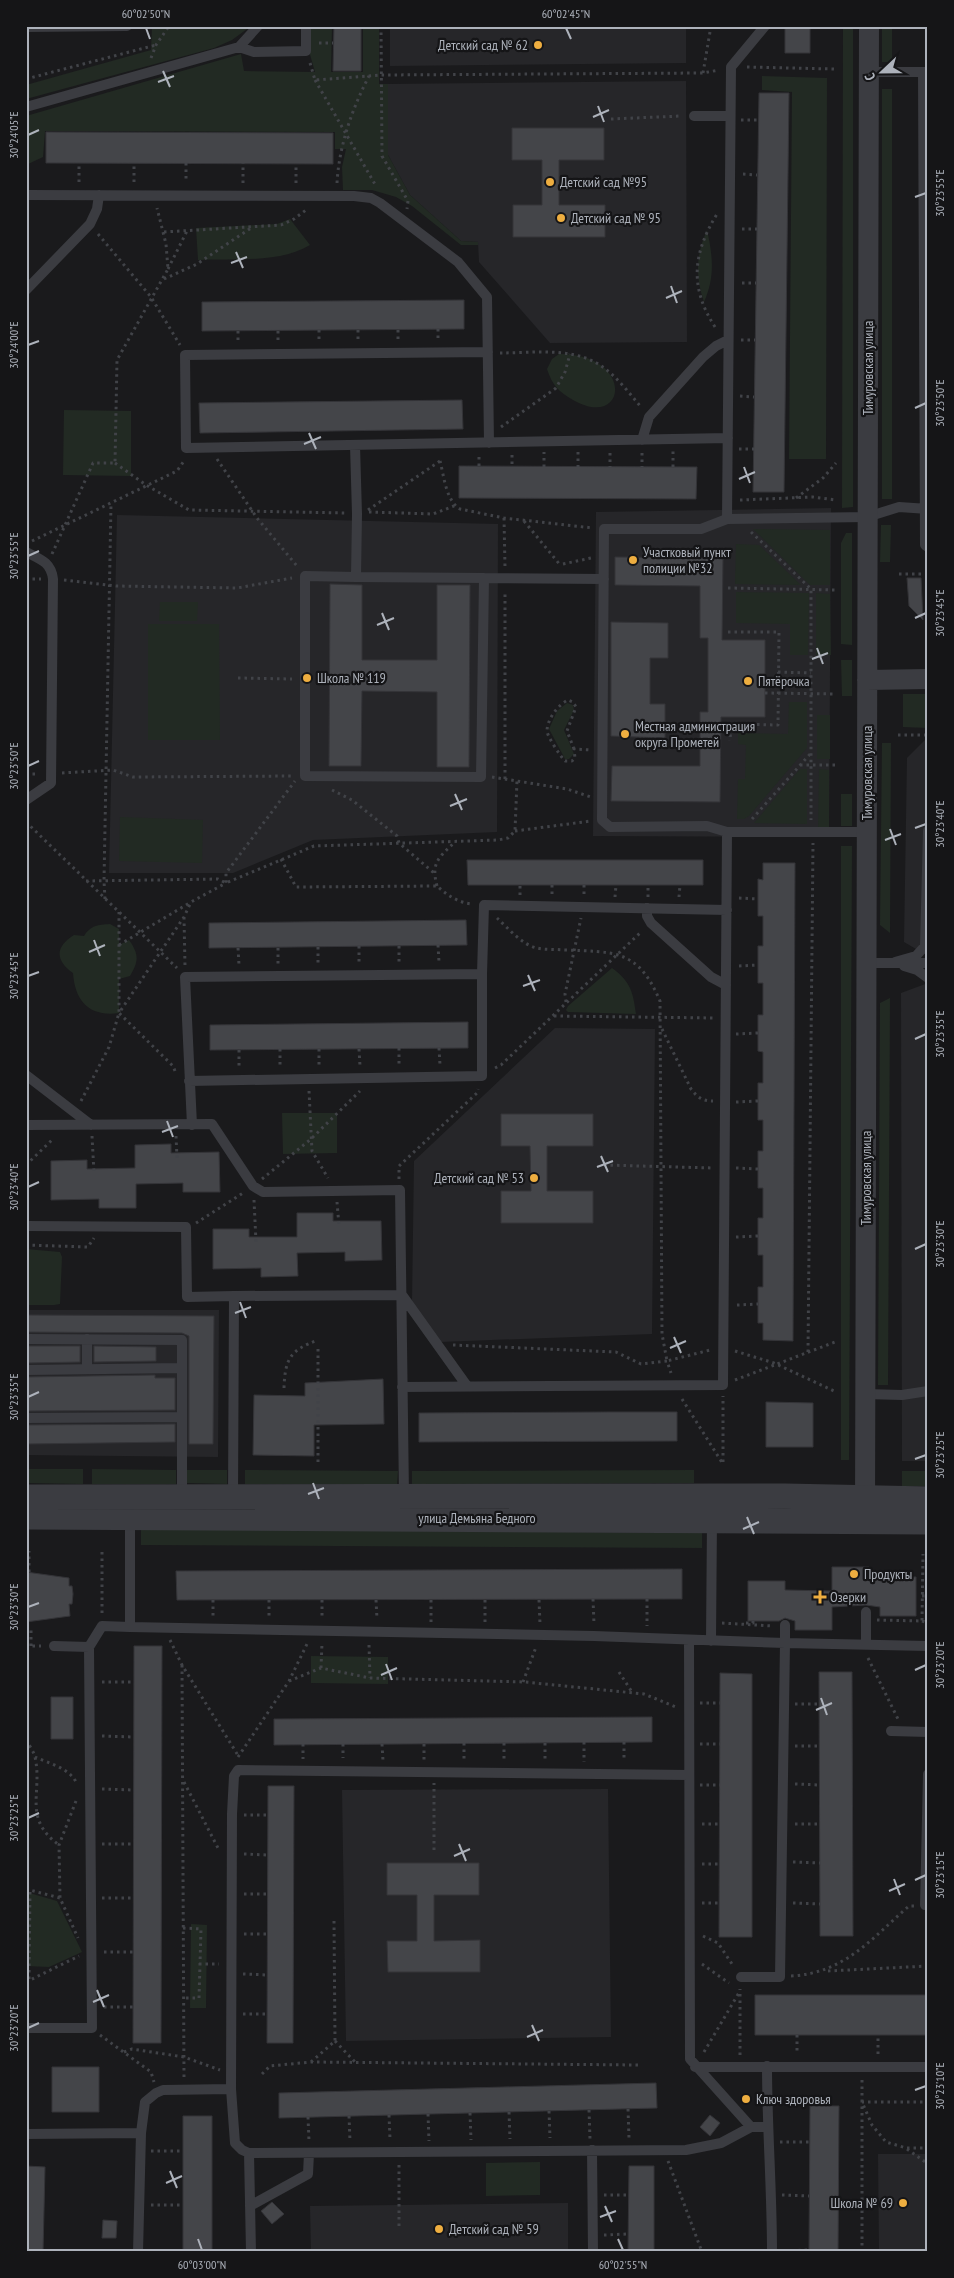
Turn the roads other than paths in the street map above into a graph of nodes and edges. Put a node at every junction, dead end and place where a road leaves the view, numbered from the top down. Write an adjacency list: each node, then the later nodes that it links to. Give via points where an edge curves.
1 (127, 26): 6 (lane)
2 (258, 26): 7 (lane)
3 (306, 26): 7 (lane, via 306,51 254,52)
4 (766, 26): 12 (lane, via 731,67)
5 (869, 26): 8 (street, Тимуровская улица)
6 (26, 27)
7 (239, 47): 10 (lane)
8 (869, 72): 9 (lane); 24 (street, Тимуровская улица)
9 (925, 72): 22 (lane)
10 (26, 107)
11 (690, 116): 12 (lane)
12 (730, 116): 16 (lane)
13 (26, 195): 14 (lane)
14 (99, 195): 15 (lane, via 90,224); 17 (lane, via 371,198 458,262 487,297)
15 (26, 290)
16 (728, 340): 18 (lane); 20 (lane, via 703,357 649,417)
17 (488, 352): 19 (lane); 21 (lane, via 185,355 186,448)
18 (728, 438): 20 (lane); 23 (lane, via 727,500)
19 (489, 439): 20 (lane); 21 (lane, via 435,444)
20 (642, 440)
21 (355, 445): 27 (lane, via 362,513)
22 (927, 509): 24 (lane, via 899,507); 25 (lane, via 925,545)
23 (732, 518): 24 (lane); 29 (lane, via 701,529 604,529)
24 (867, 518): 31 (street, Тимуровская улица)
25 (928, 547)
26 (26, 552): 32 (lane, via 48,563 53,579 51,783)
27 (356, 577): 28 (lane); 28 (lane, via 305,576 305,776 481,777)
28 (484, 578): 29 (lane)
29 (604, 580): 34 (lane, via 602,820 610,827 707,826)
30 (928, 679): 31 (street)
31 (867, 680): 35 (street, Тимуровская улица)
32 (26, 800)
33 (928, 831): 38 (lane)
34 (727, 832): 35 (lane); 37 (lane)
35 (866, 832): 40 (street, Тимуровская улица)
36 (648, 908): 37 (lane); 42 (lane, via 484,905); 44 (lane, via 647,916 651,923 711,977)
37 (726, 910): 44 (lane)
38 (926, 946): 39 (lane, via 916,956)
39 (895, 962): 40 (lane); 41 (lane); 43 (lane)
40 (866, 963): 61 (street, Тимуровская улица)
41 (928, 963)
42 (482, 974): 46 (lane, via 482,1076); 46 (lane, via 185,977)
43 (928, 978)
44 (726, 985): 58 (lane, via 723,1385)
45 (26, 1075): 49 (lane)
46 (189, 1081): 48 (lane)
47 (26, 1125): 49 (lane)
48 (192, 1125): 49 (lane); 51 (lane, via 212,1124 253,1186 263,1192 400,1190)
49 (91, 1126)
50 (26, 1226): 52 (lane, via 186,1227 187,1297)
51 (402, 1295): 52 (lane); 58 (lane); 59 (lane)
52 (234, 1296): 68 (lane)
53 (26, 1339): 54 (lane)
54 (87, 1339): 55 (lane, via 182,1340); 56 (lane)
55 (181, 1368): 56 (lane); 62 (lane)
56 (87, 1369): 57 (lane)
57 (26, 1370)
58 (467, 1386): 59 (lane)
59 (402, 1387): 69 (lane)
60 (928, 1391): 61 (lane, via 902,1395)
61 (865, 1394): 71 (street, Тимуровская улица)
62 (181, 1417): 63 (lane); 67 (lane)
63 (26, 1418)
64 (26, 1497): 66 (street, улица Демьяна Бедного)
65 (928, 1499): 71 (street, улица Демьяна Бедного)
66 (130, 1507): 67 (street, улица Демьяна Бедного); 72 (street, улица Демьяна Бедного); 76 (lane)
67 (182, 1507): 68 (street, улица Демьяна Бедного)
68 (233, 1507): 69 (street, улица Демьяна Бедного)
69 (405, 1507): 70 (street, улица Демьяна Бедного)
70 (712, 1508): 71 (street, улица Демьяна Бедного); 78 (lane)
71 (865, 1509): 73 (street, улица Демьяна Бедного)
72 (26, 1517)
73 (928, 1522)
74 (866, 1616): 80 (lane)
75 (785, 1626): 79 (lane)
76 (130, 1627): 77 (lane); 83 (lane, via 102,1626)
77 (689, 1640): 78 (lane); 86 (lane)
78 (711, 1641): 79 (lane)
79 (784, 1643): 80 (lane); 89 (lane, via 780,1977)
80 (866, 1645): 82 (lane)
81 (54, 1646): 83 (lane)
82 (928, 1646)
83 (89, 1647): 90 (lane, via 90,1736 85,1790 91,1844 92,2028)
84 (891, 1731): 85 (lane)
85 (928, 1732)
86 (689, 1775): 92 (lane, via 690,2059); 94 (lane, via 238,1770 234,1776 232,1814)
87 (928, 1775): 88 (lane)
88 (927, 1905)
89 (740, 1977)
90 (26, 2028)
91 (767, 2066): 92 (lane); 93 (lane); 96 (lane)
92 (695, 2067): 95 (lane)
93 (928, 2067)
94 (231, 2089): 97 (lane, via 156,2093 145,2102); 100 (lane, via 236,2142)
95 (751, 2127): 96 (lane); 99 (lane, via 709,2147)
96 (767, 2127): 103 (lane)
97 (140, 2133): 98 (lane); 104 (lane)
98 (26, 2134)
99 (591, 2150): 101 (lane); 106 (lane)
100 (249, 2153): 101 (lane); 102 (lane)
101 (309, 2153): 102 (lane, via 308,2174)
102 (250, 2206): 105 (lane)
103 (772, 2251)
104 (138, 2252)
105 (251, 2252)
106 (593, 2252)

